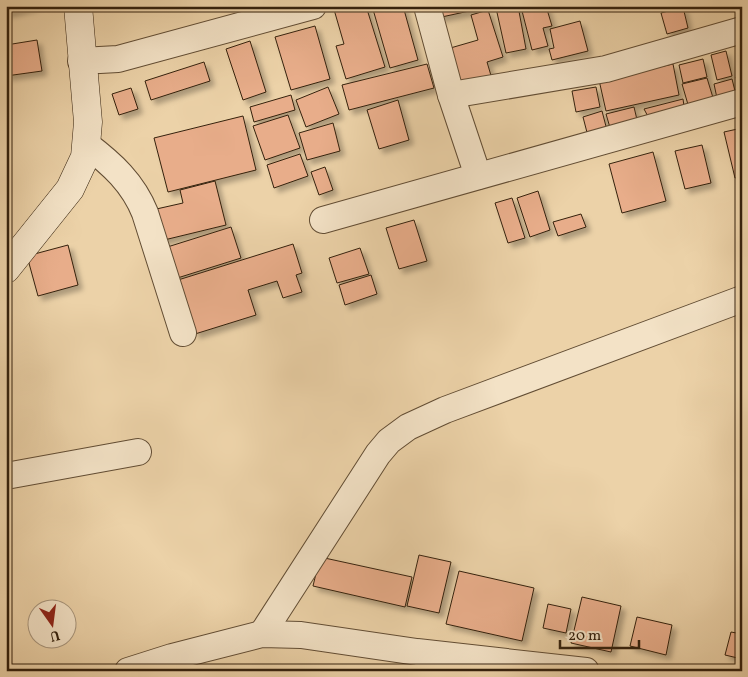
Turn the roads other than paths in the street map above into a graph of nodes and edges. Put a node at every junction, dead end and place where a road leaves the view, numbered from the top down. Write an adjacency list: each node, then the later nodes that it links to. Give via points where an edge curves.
1 (78, 6): 5 (street)
2 (313, 6): 5 (street, via 118,59)
3 (427, 6): 6 (street)
4 (742, 30): 6 (street, via 606,68)
5 (81, 61): 8 (street)
6 (451, 95): 9 (street)
7 (742, 102): 9 (street)
8 (87, 145): 11 (street, via 84,161 70,189); 13 (street, via 118,171 137,196)
9 (478, 176): 10 (street)
10 (322, 220)
11 (6, 269)
12 (742, 299): 16 (street, via 445,410 399,433 378,454)
13 (183, 334)
14 (138, 452): 15 (street)
15 (6, 476)
16 (262, 634): 17 (street, via 342,640); 18 (street)
17 (419, 662): 19 (street)
18 (128, 671)
19 (586, 671)

